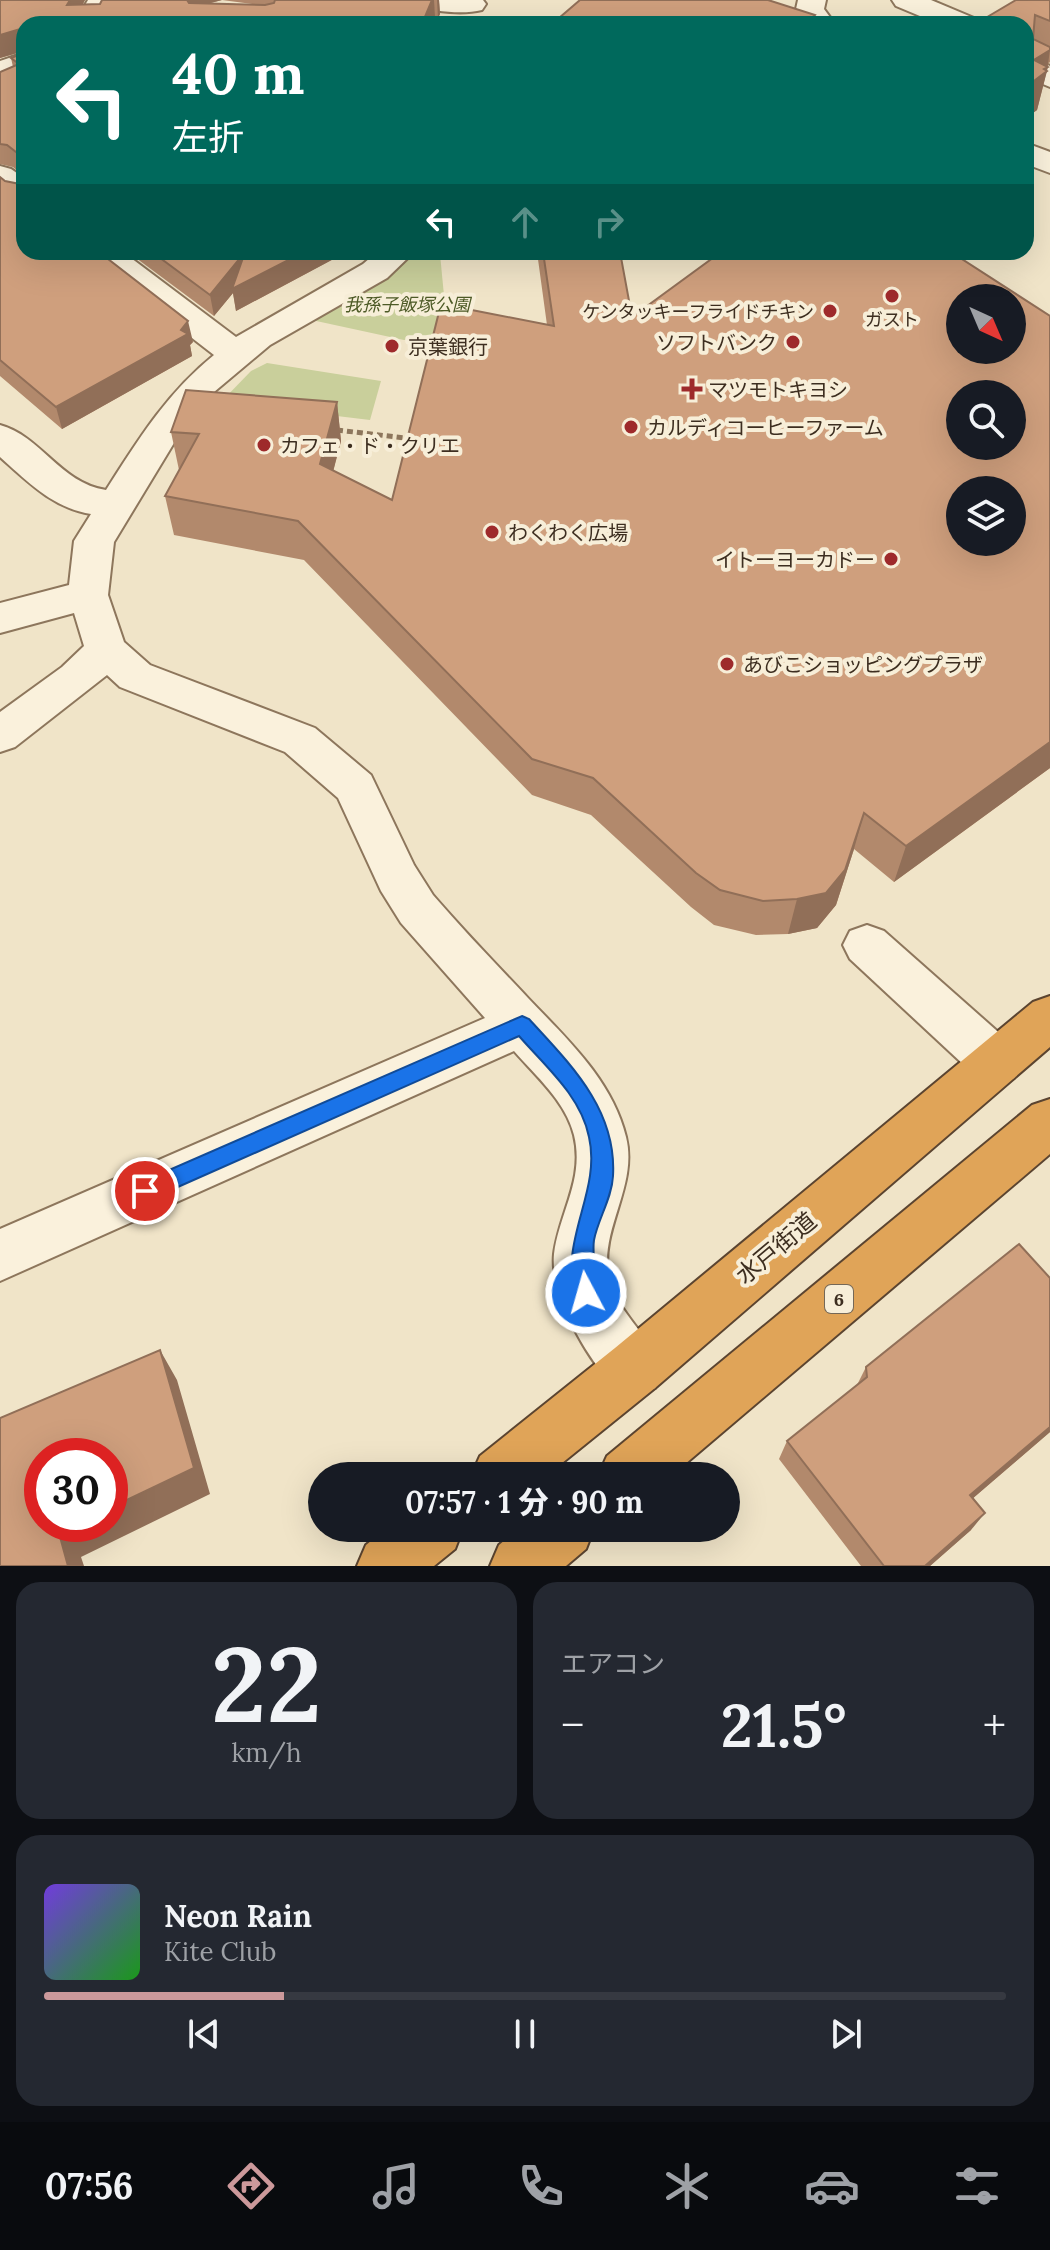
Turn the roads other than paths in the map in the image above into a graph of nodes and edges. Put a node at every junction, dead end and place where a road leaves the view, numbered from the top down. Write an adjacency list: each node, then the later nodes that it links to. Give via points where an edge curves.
1 (423, 0): 3 (street)
2 (906, 0): 4 (street)
3 (469, 9)
4 (942, 16)
5 (112, 260): 7 (street)
6 (388, 260): 7 (street)
7 (235, 354): 9 (street, via 170,420)
8 (0, 437): 9 (street, via 78,499)
9 (115, 505): 10 (street, via 94,541)
10 (88, 595): 11 (street); 12 (street)
11 (0, 618)
12 (106, 650): 13 (street); 16 (street, via 135,676 300,740 326,760 355,787 417,909)
13 (0, 735)
14 (867, 945): 17 (street)
15 (1050, 1017): 17 (highway, 水戸街道)
16 (522, 1025): 19 (street); 20 (street, via 579,1089 600,1136 603,1177 583,1240 582,1270 595,1316)
17 (996, 1062): 20 (highway, 水戸街道)
18 (1050, 1122): 22 (highway, 6)
19 (0, 1255)
20 (635, 1368): 21 (highway, 水戸街道)
21 (518, 1462)
22 (644, 1462)
23 (417, 1542): 25 (highway)
24 (548, 1542): 26 (highway)
25 (387, 1566)
26 (520, 1566)

